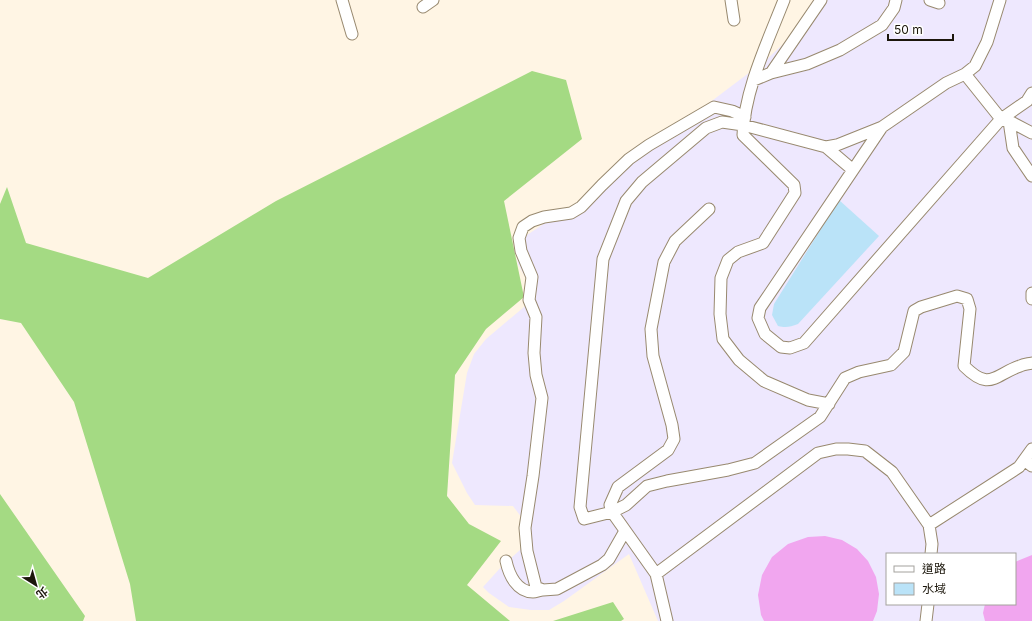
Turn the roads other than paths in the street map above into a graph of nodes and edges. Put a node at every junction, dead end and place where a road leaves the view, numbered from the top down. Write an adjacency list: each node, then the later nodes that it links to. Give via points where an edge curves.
1 (342, 0): 10 (street)
2 (433, 0): 8 (street)
3 (731, 0): 9 (street)
4 (784, 0): 13 (street)
5 (821, 0): 11 (street)
6 (896, 0): 11 (street, via 894,8 882,25 846,47 807,64)
7 (1000, 0): 12 (street, via 984,48 975,66)
8 (423, 7)
9 (734, 20)
10 (352, 34)
11 (771, 73): 13 (street)
12 (965, 74): 15 (street); 17 (street, via 946,83)
13 (754, 80): 16 (street)
14 (1032, 93): 15 (street, via 1027,101)
15 (1005, 120): 18 (street); 20 (street, via 804,343 790,348 781,347 765,334 758,318 760,308); 21 (street, via 1013,148)
16 (744, 121): 19 (street); 26 (street, via 743,135 794,186 795,193 763,244 738,252 728,260 721,278 722,339 738,360 764,381 808,400); 29 (street, via 722,122 706,128 642,182 626,201 603,259 580,507 584,519); 35 (street, via 732,111 714,107 630,159 581,207 571,213 532,221 523,227 519,238 521,251 532,277 529,300 536,317 534,353 542,398 525,528 527,551 536,587)
17 (882, 127): 19 (street, via 838,145); 20 (street)
18 (1032, 133)
19 (826, 147): 20 (street)
20 (853, 170)
21 (1032, 176)
22 (709, 209): 29 (street, via 676,241 664,262 651,329 653,356 674,439 668,450 618,487 610,505)
23 (1032, 292): 24 (street)
24 (1032, 300)
25 (1032, 363): 26 (street, via 1019,366 997,378 985,380 964,366 970,309 967,299 957,296 914,311 904,352 891,365 844,378)
26 (829, 404): 29 (street, via 820,417 755,463 647,486 626,505)
27 (1032, 449): 28 (street)
28 (1028, 463): 30 (street)
29 (612, 512): 31 (street)
30 (929, 525): 32 (street); 34 (street, via 892,472 865,451 836,449 818,453)
31 (625, 531): 34 (street); 35 (street, via 609,559 602,565 557,589)
32 (931, 553)
33 (506, 561): 35 (street, via 514,582 522,589 533,592)
34 (656, 574): 37 (street)
35 (543, 590)
36 (928, 605): 38 (street)
37 (667, 621)
38 (926, 621)

